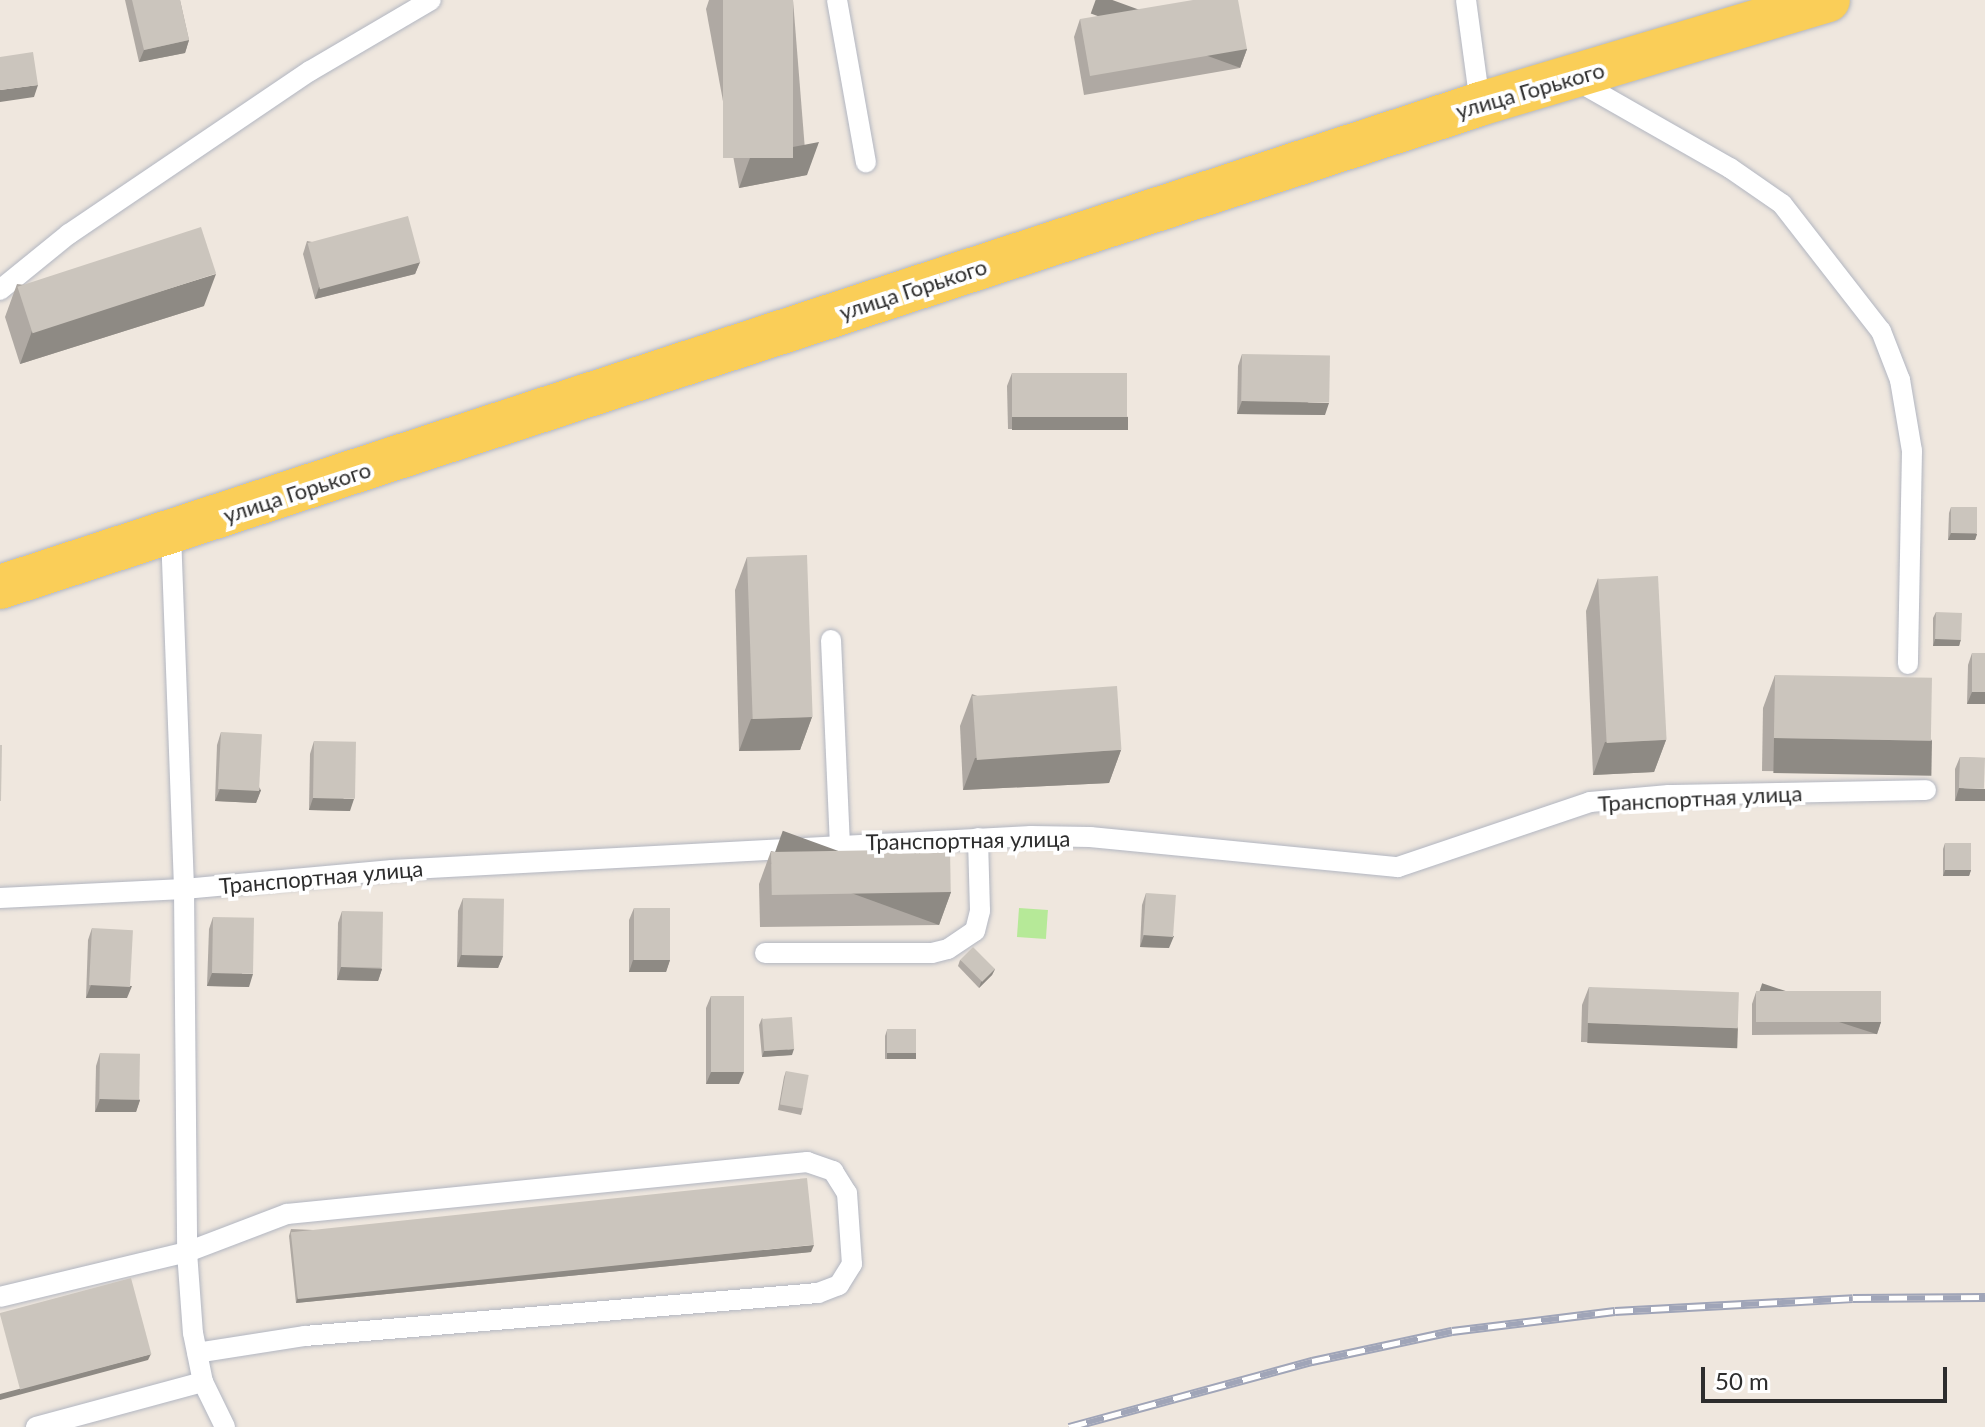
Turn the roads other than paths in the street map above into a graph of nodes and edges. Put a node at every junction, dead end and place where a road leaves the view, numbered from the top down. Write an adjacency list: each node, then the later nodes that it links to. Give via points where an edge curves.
1 (431, 0): 8 (lane, via 310,71 69,234)
2 (837, 0): 7 (lane)
3 (1466, 0): 6 (lane)
4 (1828, 0): 5 (main road, улица Горького)
5 (1572, 78): 6 (main road, улица Горького); 12 (lane, via 1730,168 1782,204 1881,331 1900,380 1912,451)
6 (1480, 104): 9 (main road, улица Горького)
7 (866, 162)
8 (0, 290)
9 (171, 533): 10 (main road, улица Горького); 16 (lane)
10 (0, 587)
11 (831, 640): 15 (lane)
12 (1908, 664)
13 (1926, 790): 14 (lane, Транспортная улица, via 1669,795 1590,802 1398,867 1090,837)
14 (978, 838): 15 (lane, Транспортная улица); 18 (lane, via 980,911 975,931 948,949)
15 (840, 843): 16 (lane, Транспортная улица, via 392,870)
16 (184, 889): 17 (lane, Транспортная улица); 19 (lane)
17 (0, 898)
18 (765, 953)
19 (187, 1252): 20 (lane); 21 (lane); 21 (lane, via 287,1214 807,1162 833,1171 847,1193 852,1264 839,1285 818,1293 305,1336)
20 (0, 1297)
21 (197, 1353): 22 (lane)
22 (203, 1382): 23 (lane); 24 (lane)
23 (36, 1427)
24 (225, 1427)

